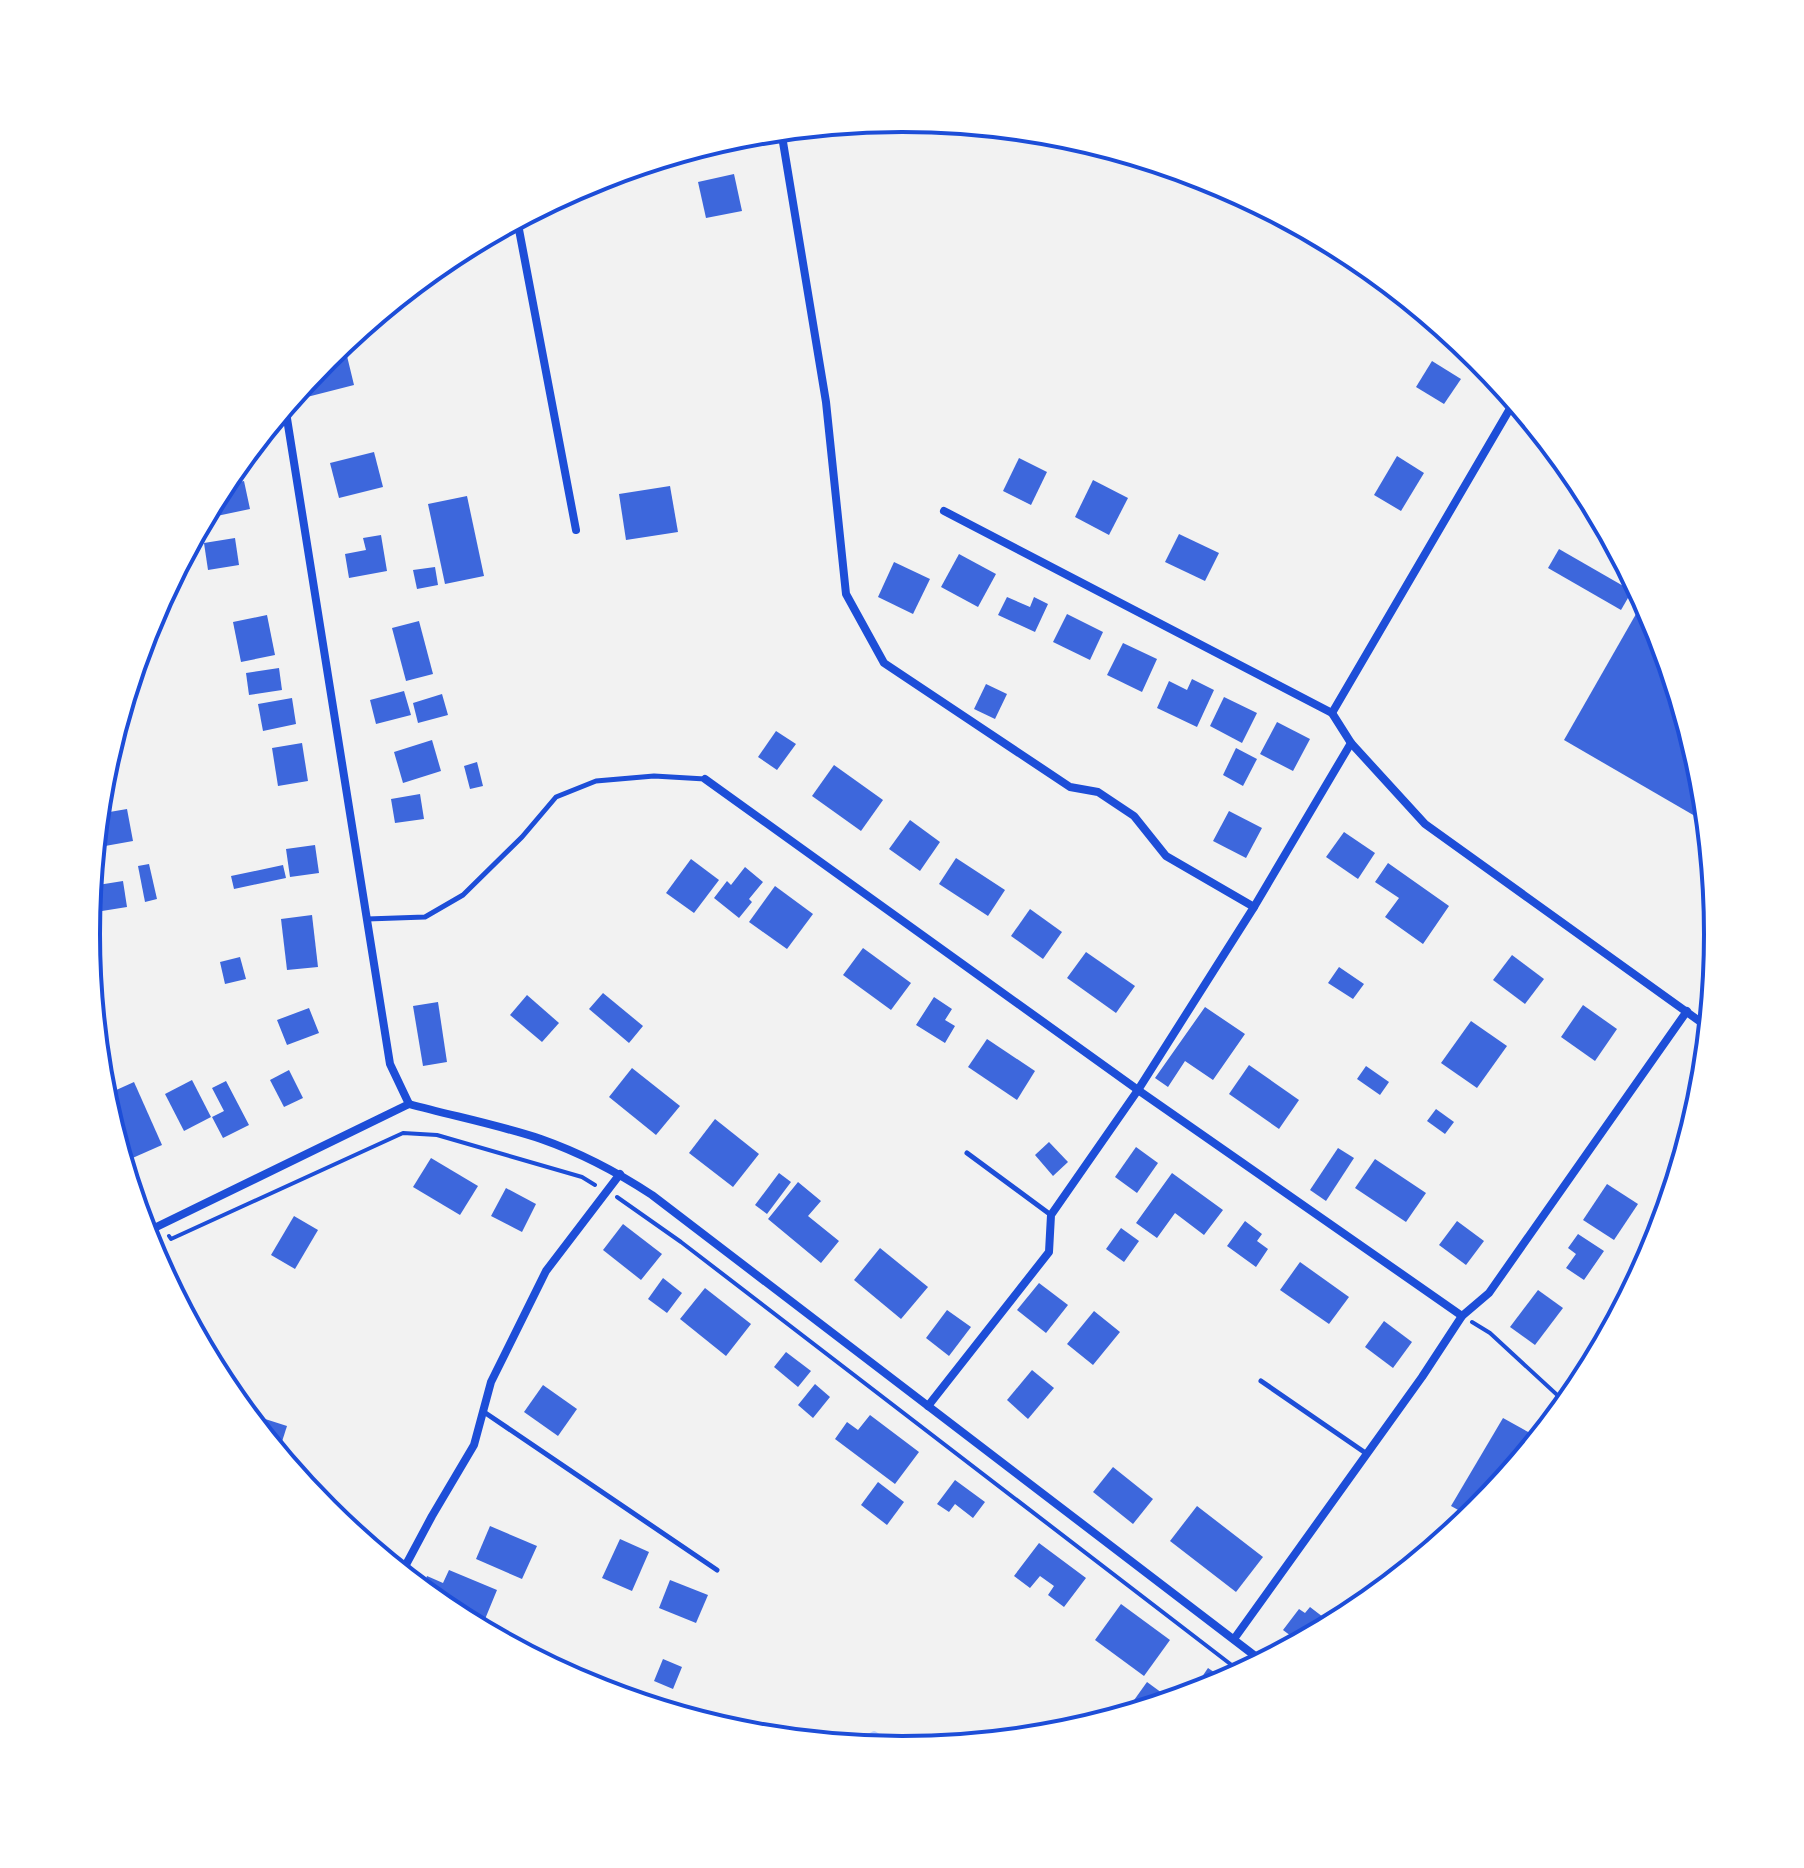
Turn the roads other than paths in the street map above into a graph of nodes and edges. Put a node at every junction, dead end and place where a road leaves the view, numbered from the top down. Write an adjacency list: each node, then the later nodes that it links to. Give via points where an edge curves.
1 (783, 141): 10 (street, via 826,402 846,594 884,663 1070,787 1098,792 1134,816 1166,856)
2 (519, 230): 6 (street)
3 (1509, 410): 7 (street)
4 (287, 420): 11 (street)
5 (944, 511): 7 (street)
6 (576, 530)
7 (1332, 713): 8 (street)
8 (1351, 743): 10 (street); 12 (street, via 1425,824)
9 (705, 779): 11 (lane, via 596,781 556,797 463,895 425,917); 14 (street)
10 (1254, 907): 14 (street)
11 (367, 919): 15 (street, via 390,1064)
12 (1687, 1011): 13 (street); 20 (street, via 1489,1293)
13 (1699, 1020)
14 (1138, 1090): 18 (street); 20 (street)
15 (409, 1104): 17 (street, via 541,1139); 19 (street)
16 (967, 1153): 18 (lane)
17 (620, 1174): 22 (street); 23 (street, via 546,1271 491,1382)
18 (1051, 1215): 22 (street, via 1049,1252)
19 (156, 1228)
20 (1462, 1316): 24 (street)
21 (1261, 1381): 24 (lane)
22 (928, 1406): 27 (street)
23 (483, 1412): 25 (street, via 474,1445); 26 (lane)
24 (1367, 1454): 27 (street)
25 (406, 1564)
26 (717, 1570)
27 (1234, 1639): 28 (street)
28 (1254, 1655)

